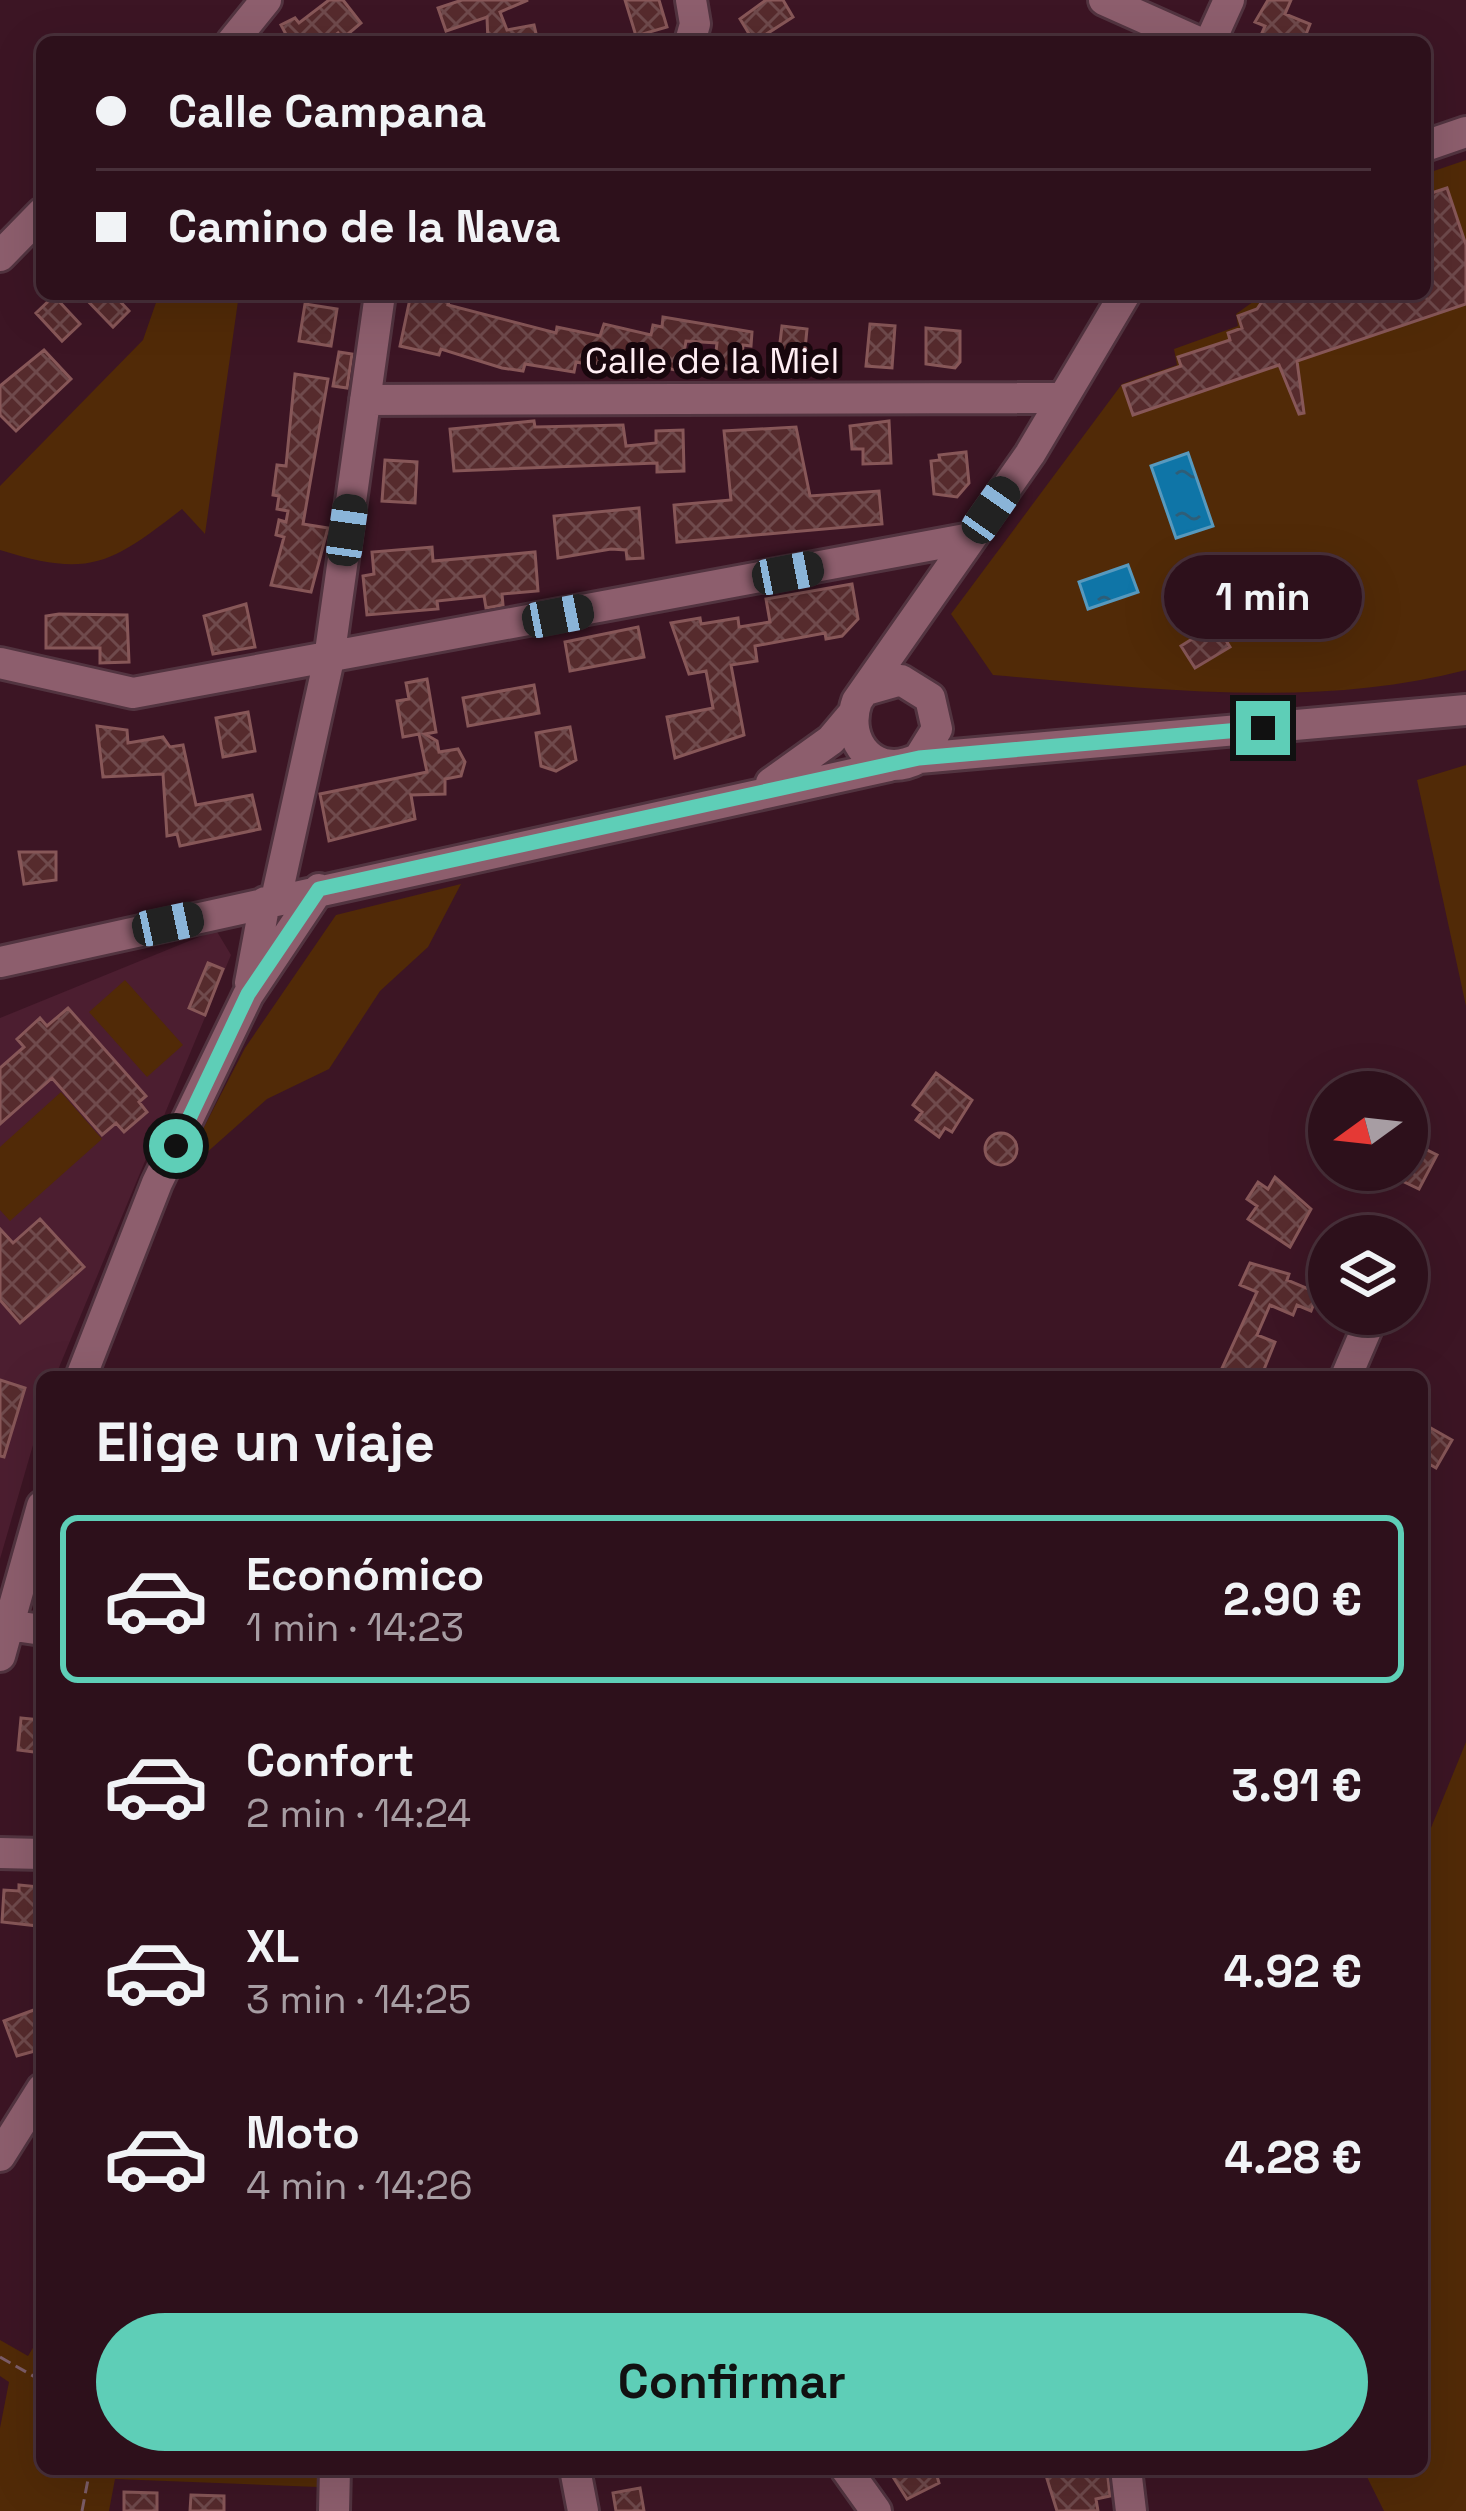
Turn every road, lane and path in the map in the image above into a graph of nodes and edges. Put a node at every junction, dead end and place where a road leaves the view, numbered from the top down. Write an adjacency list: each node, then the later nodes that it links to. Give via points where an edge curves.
1 (266, 0): 5 (street)
2 (691, 0): 6 (street)
3 (1104, 0): 7 (street)
4 (1229, 0): 8 (street)
5 (237, 36)
6 (692, 36)
7 (1185, 36)
8 (1213, 36)
9 (1466, 132): 10 (street)
10 (1431, 144)
11 (36, 219): 12 (street)
12 (0, 256)
13 (379, 300): 16 (street)
14 (1126, 300): 15 (street)
15 (1059, 398): 16 (street, Calle de la Miel); 17 (street)
16 (365, 400): 19 (street)
17 (971, 538): 18 (street); 19 (street)
18 (922, 613): 21 (street); 22 (street, via 915,649)
19 (329, 659): 20 (street, via 133,694); 28 (street)
20 (0, 663)
21 (859, 702): 22 (street, via 901,680); 25 (street, via 852,729 864,754); 26 (street, via 812,755)
22 (930, 704): 24 (street, via 959,739); 25 (street, via 934,741)
23 (1466, 710): 24 (street)
24 (998, 748): 25 (street)
25 (904, 762): 26 (street)
26 (751, 795): 27 (street)
27 (319, 889): 28 (street); 30 (street)
28 (271, 900): 29 (street); 30 (street)
29 (0, 962)
30 (248, 994): 32 (street, via 157,1184)
31 (1364, 1335): 33 (street)
32 (83, 1371)
33 (1349, 1371)
34 (36, 1527): 35 (street)
35 (8, 1625): 36 (street); 37 (street)
36 (36, 1629)
37 (0, 1657)
38 (0, 1853): 39 (street)
39 (36, 1854)
40 (36, 2098): 41 (street)
41 (2, 2149)
42 (0, 2357): 43 (path)
43 (36, 2378)
44 (89, 2475): 49 (path)
45 (335, 2475): 50 (street)
46 (576, 2475): 51 (street)
47 (850, 2475): 52 (street)
48 (1127, 2475): 53 (street)
49 (82, 2511)
50 (334, 2511)
51 (583, 2511)
52 (876, 2511)
53 (1131, 2511)

